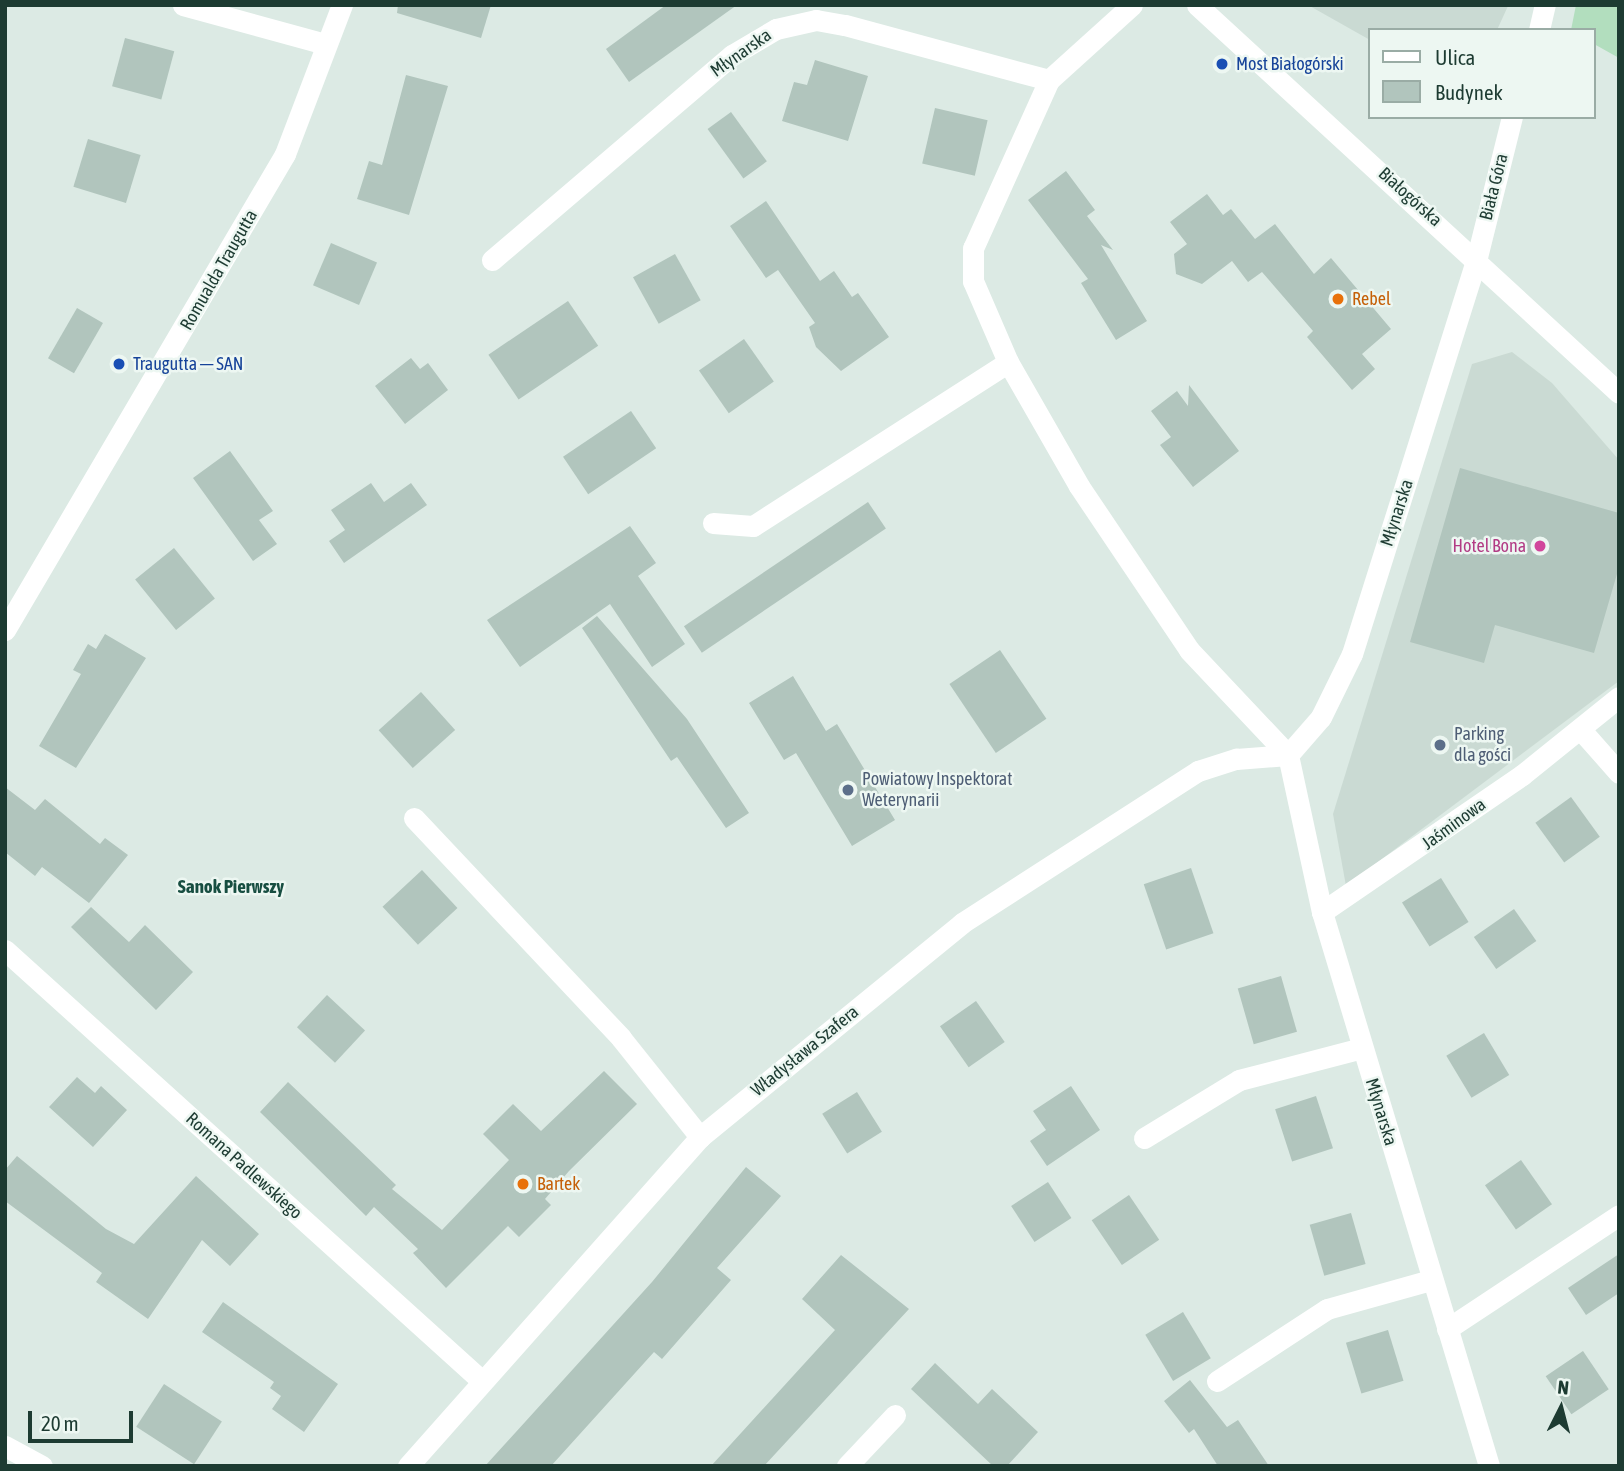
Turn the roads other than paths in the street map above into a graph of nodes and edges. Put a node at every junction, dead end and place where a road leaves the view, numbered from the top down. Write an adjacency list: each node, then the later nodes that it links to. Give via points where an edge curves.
1 (183, 5): 7 (street)
2 (342, 5): 7 (street, Romualda Traugutta)
3 (1132, 5): 8 (street)
4 (1197, 5): 10 (street, Białogórska)
5 (1545, 5): 6 (street)
6 (1539, 28)
7 (326, 44): 15 (street, Romualda Traugutta, via 285,154)
8 (1049, 80): 11 (street, Młynarska, via 845,25 816,20 776,29 732,55); 12 (street, via 972,248 973,281)
9 (1512, 119): 10 (street, Biała Góra)
10 (1477, 257): 13 (street, Białogórska); 18 (street, Młynarska, via 1352,654 1321,717)
11 (492, 260)
12 (1007, 362): 14 (street, via 753,526); 18 (street, via 1079,486 1189,650)
13 (1619, 393)
14 (713, 523)
15 (5, 631)
16 (1619, 697): 17 (street, Jaśminowa)
17 (1581, 730): 19 (street); 21 (street, Jaśminowa, via 1373,882)
18 (1288, 755): 21 (street, Młynarska); 24 (street, Władysława Szafera, via 1236,759 1198,771 985,908)
19 (1619, 773)
20 (414, 818): 24 (street, via 621,1038)
21 (1322, 912): 23 (street, Młynarska)
22 (5, 950): 29 (street, Romana Padlewskiego)
23 (1362, 1048): 25 (street, via 1239,1080); 27 (street, Młynarska)
24 (700, 1137): 29 (street, Władysława Szafera)
25 (1144, 1138)
26 (1619, 1215): 28 (street)
27 (1431, 1280): 28 (street, Młynarska); 30 (street, via 1327,1309)
28 (1447, 1329): 36 (street, Młynarska)
29 (482, 1381): 34 (street, Władysława Szafera)
30 (1217, 1381)
31 (895, 1415): 35 (street)
32 (5, 1446): 33 (street)
33 (42, 1466)
34 (408, 1466)
35 (847, 1466)
36 (1489, 1466)

